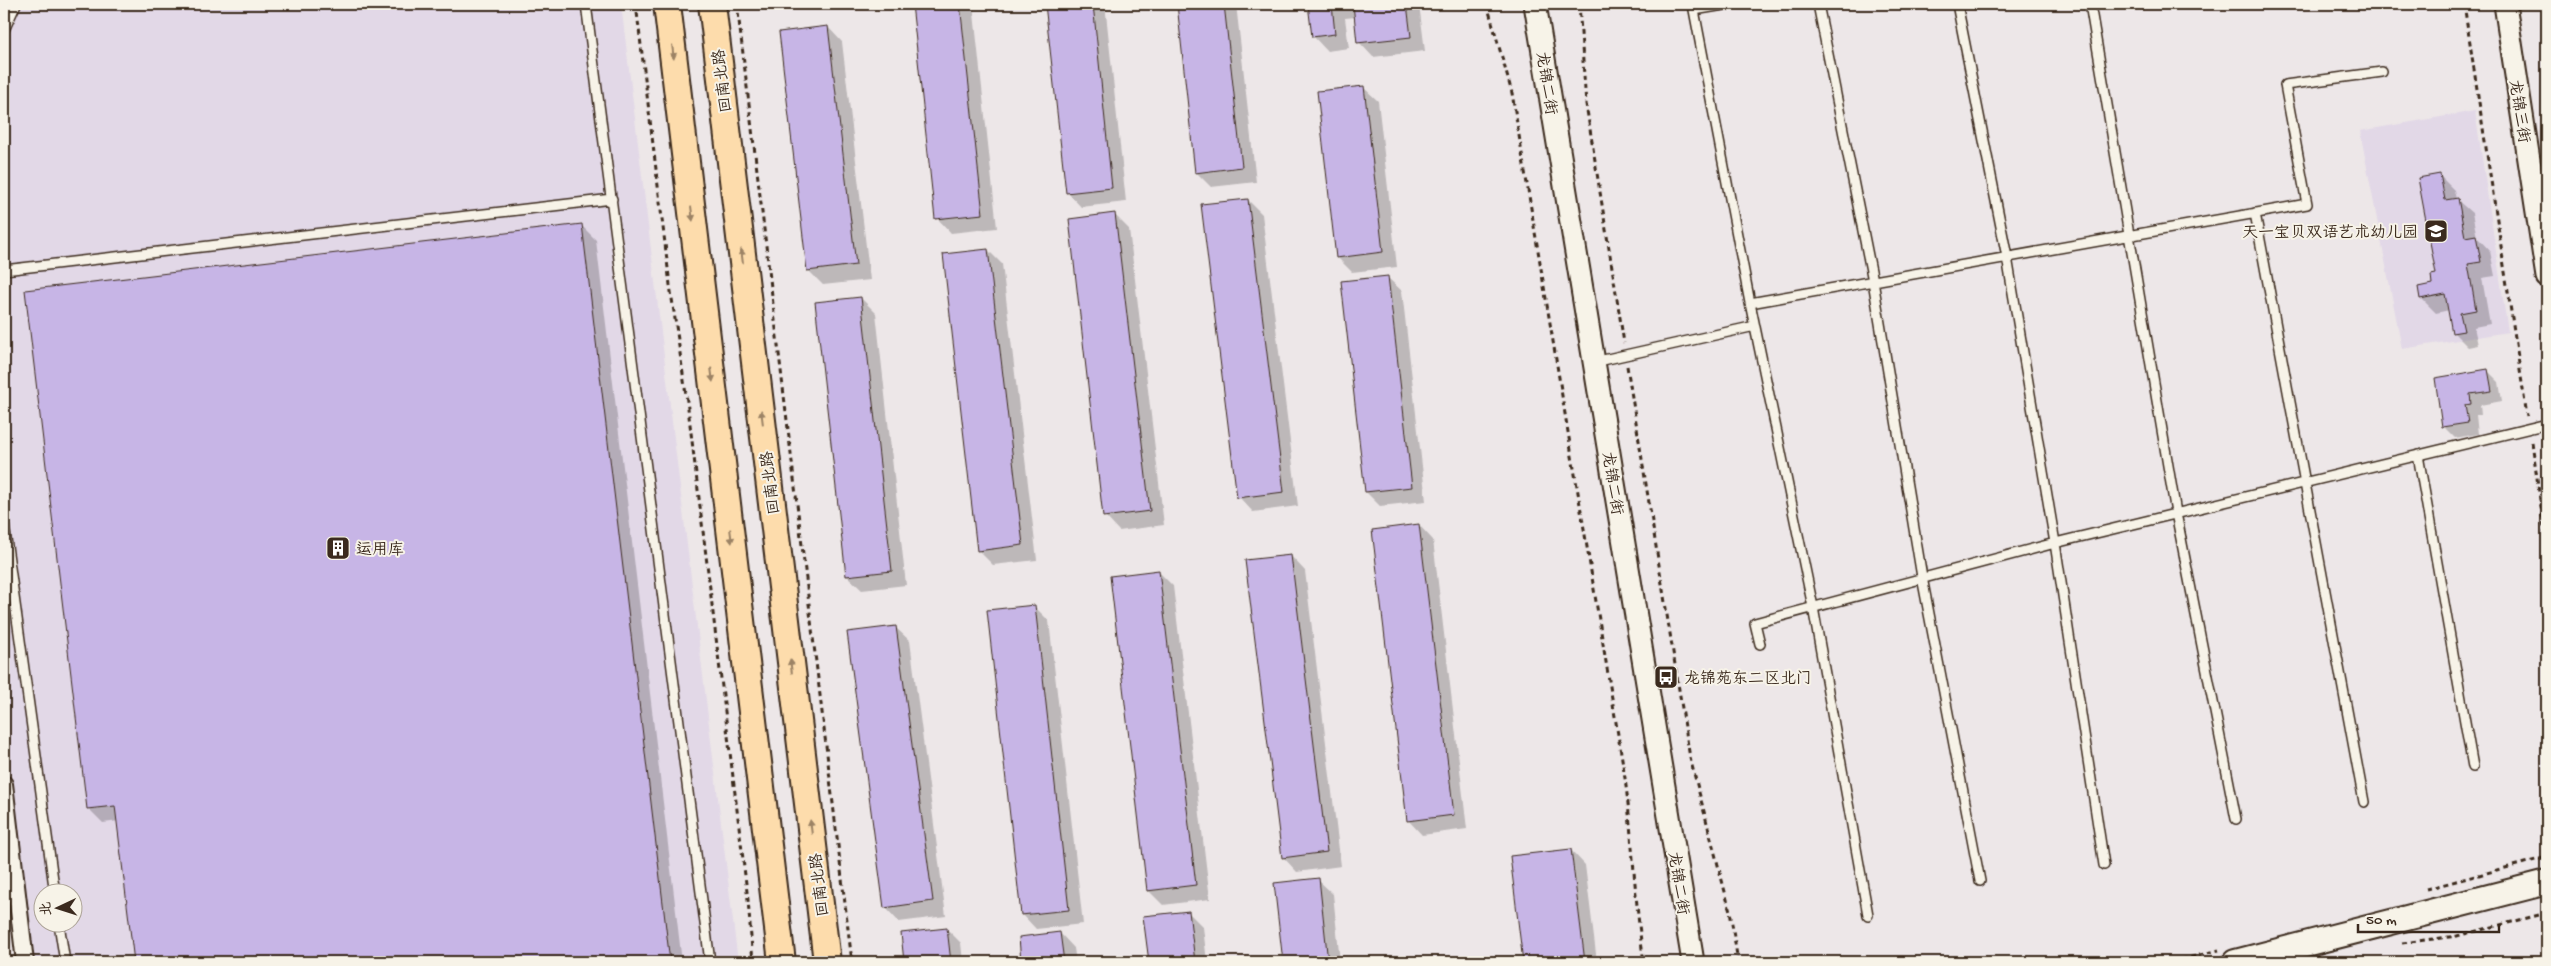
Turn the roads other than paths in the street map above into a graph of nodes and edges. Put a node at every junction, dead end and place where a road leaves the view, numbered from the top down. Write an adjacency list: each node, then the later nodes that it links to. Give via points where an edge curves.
1 (16, 4): 11 (lane)
2 (586, 4): 13 (lane)
3 (667, 4): 45 (main road, one-way to 45)
4 (712, 4): 46 (main road, 回南北路, one-way to 4)
5 (1535, 4): 22 (street, 龙锦二街)
6 (1730, 4): 20 (lane, via 1694,10)
7 (1818, 4): 19 (lane)
8 (1957, 4): 16 (lane)
9 (2090, 4): 15 (lane)
10 (2504, 4): 18 (street, 龙锦三街)
11 (4, 30)
12 (2382, 72): 14 (lane, via 2285,85 2307,204)
13 (612, 199): 17 (lane); 44 (lane)
14 (2255, 213): 15 (lane); 25 (lane)
15 (2130, 235): 16 (lane); 26 (lane)
16 (2007, 257): 19 (lane); 28 (lane)
17 (4, 270)
18 (2547, 277)
19 (1872, 281): 20 (lane); 29 (lane)
20 (1750, 303): 21 (lane)
21 (1755, 326): 22 (lane); 30 (lane)
22 (1594, 362): 47 (street, 龙锦二街)
23 (2547, 424): 24 (lane)
24 (2418, 455): 25 (lane); 32 (lane)
25 (2304, 482): 26 (lane); 34 (lane)
26 (2176, 513): 28 (lane); 35 (lane)
27 (4, 524): 39 (lane)
28 (2055, 542): 29 (lane); 36 (lane)
29 (1922, 577): 30 (lane); 37 (lane)
30 (1813, 607): 31 (lane, via 1755,622); 40 (lane)
31 (1760, 644)
32 (2473, 767)
33 (4, 784): 42 (street)
34 (2364, 802)
35 (2236, 819)
36 (2104, 866)
37 (1980, 881)
38 (2547, 882): 48 (main road)
39 (54, 884)
40 (1868, 915)
41 (61, 934): 43 (lane)
42 (25, 962)
43 (65, 962)
44 (710, 962)
45 (782, 962)
46 (827, 962)
47 (1693, 962)
48 (2235, 962)

